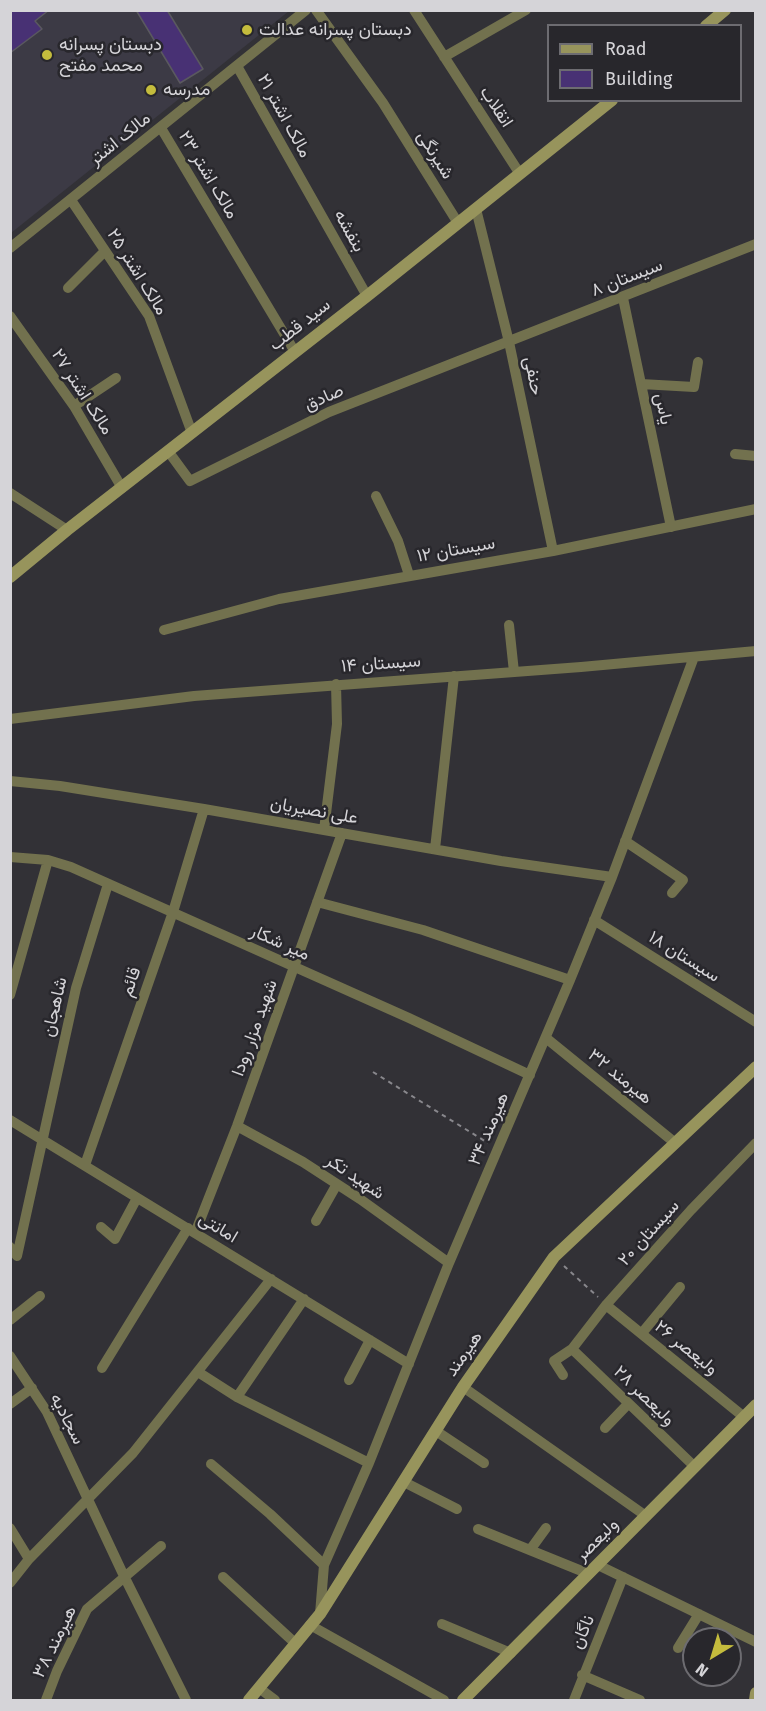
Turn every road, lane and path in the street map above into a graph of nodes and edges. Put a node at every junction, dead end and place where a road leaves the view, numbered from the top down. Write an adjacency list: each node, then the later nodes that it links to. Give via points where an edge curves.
1 (306, 10): 8 (street, مالک اشتر)
2 (316, 10): 15 (street, شیرنگی, via 383,103)
3 (414, 10): 7 (street, انقلاب)
4 (526, 10): 7 (street)
5 (725, 10): 6 (street)
6 (708, 24)
7 (444, 57): 11 (street, انقلاب)
8 (237, 66): 10 (street, مالک اشتر); 12 (street, مالک اشتر ۲۱)
9 (610, 102): 11 (street, سید قطب)
10 (160, 128): 13 (street, مالک اشتر); 24 (street, مالک اشتر ۲۳)
11 (520, 174): 14 (street, سید قطب)
12 (302, 181): 20 (street, بنفشه)
13 (71, 200): 17 (street, مالک اشتر); 18 (street, مالک اشتر ۲۵)
14 (476, 209): 15 (street, سید قطب); 23 (street, حنفی)
15 (458, 223): 20 (street, سید قطب)
16 (756, 244): 21 (street, سیستان ۸)
17 (10, 248)
18 (105, 251): 19 (street); 29 (street, مالک اشتر ۲۵, via 149,316)
19 (68, 288)
20 (367, 296): 24 (street, سید قطب)
21 (623, 298): 23 (street, سیستان ۸); 27 (street, یاس)
22 (10, 316): 28 (street, مالک اشتر ۲۷)
23 (509, 342): 30 (street, صادق, via 329,412 190,481); 39 (street, حنفی)
24 (294, 352): 29 (street, سید قطب)
25 (698, 362): 27 (street, via 694,387)
26 (116, 378): 28 (street)
27 (641, 384): 37 (street, یاس)
28 (74, 406): 33 (street, مالک اشتر ۲۷)
29 (192, 433): 30 (street, سید قطب)
30 (168, 452): 33 (street, سید قطب)
31 (735, 454): 32 (street)
32 (756, 456)
33 (122, 488): 38 (street, سید قطب)
34 (10, 493): 38 (street)
35 (376, 496): 40 (street)
36 (756, 509): 37 (street, سیستان ۱۲)
37 (671, 527): 39 (street, سیستان ۱۲)
38 (68, 530): 41 (street, سید قطب)
39 (553, 550): 40 (street, سیستان ۱۲)
40 (409, 575): 43 (street, سیستان ۱۲, via 279,599)
41 (10, 577)
42 (509, 625): 46 (street)
43 (164, 630)
44 (756, 651): 45 (street, سیستان ۱۴)
45 (694, 657): 46 (street, سیستان ۱۴); 54 (street, هیرمند ۳۴)
46 (514, 672): 47 (street, سیستان ۱۴)
47 (454, 676): 48 (street, سیستان ۱۴); 55 (street)
48 (336, 684): 49 (street, سیستان ۱۴, via 194,696); 52 (street, via 338,724)
49 (10, 719)
50 (10, 781): 51 (street, علی نصیریان)
51 (204, 809): 52 (street, علی نصیریان); 62 (street, قائم)
52 (324, 830): 53 (street, علی نصیریان)
53 (342, 833): 55 (street, علی نصیریان); 61 (street, شهید مزار رودا)
54 (625, 841): 58 (street, هیرمند ۳۴); 60 (street, via 683,880)
55 (435, 849): 58 (street, علی نصیریان)
56 (10, 857): 57 (street, میر شکار)
57 (48, 860): 59 (street, میر شکار); 66 (street)
58 (612, 877): 63 (street, هیرمند ۳۴)
59 (108, 884): 62 (street, میر شکار); 74 (street, شاهجان, via 76,988)
60 (672, 893)
61 (317, 902): 64 (street, شهید مزار رودا); 65 (street, via 423,930)
62 (173, 912): 64 (street, میر شکار); 78 (street, قائم)
63 (594, 920): 65 (street, هیرمند ۳۴); 67 (street, سیستان ۱۸)
64 (294, 968): 71 (street, میر شکار); 73 (street, شهید مزار رودا)
65 (570, 980): 68 (street, هیرمند ۳۴)
66 (10, 995)
67 (756, 1022)
68 (546, 1038): 71 (street, هیرمند ۳۴); 75 (street, هیرمند ۳۲)
69 (756, 1067): 75 (street, هیرمند)
70 (373, 1072): 77 (path)
71 (530, 1075): 77 (street, هیرمند ۳۴)
72 (10, 1120): 74 (street, امانتی)
73 (237, 1126): 79 (street, شهید تکر); 83 (street, شهید مزار رودا)
74 (43, 1140): 78 (street, امانتی); 84 (street, شاهجان, via 17,1256)
75 (674, 1142): 85 (street, هیرمند)
76 (756, 1143): 91 (street, سیستان ۲۰)
77 (498, 1149): 86 (street, هیرمند ۳۴)
78 (85, 1165): 80 (street, امانتی)
79 (337, 1184): 81 (street); 86 (street, شهید تکر)
80 (137, 1198): 82 (street, via 114,1239); 83 (street, امانتی)
81 (316, 1221)
82 (101, 1227)
83 (191, 1230): 87 (street, امانتی); 98 (street, شهید مزار رودا)
84 (10, 1247)
85 (554, 1257): 91 (path); 102 (street, هیرمند)
86 (449, 1263): 97 (street, هیرمند ۳۴)
87 (271, 1279): 90 (street, امانتی); 99 (street)
88 (680, 1287): 93 (street)
89 (40, 1296): 92 (street)
90 (304, 1299): 94 (street, امانتی); 104 (street)
91 (606, 1305): 93 (street, ولیعصر ۲۶); 95 (street, سیستان ۲۰)
92 (10, 1320)
93 (642, 1333): 108 (street, ولیعصر ۲۶)
94 (370, 1340): 97 (street, امانتی); 101 (street)
95 (572, 1349): 100 (street, سیستان ۲۰, via 554,1361); 106 (street, ولیعصر ۲۸)
96 (10, 1356): 103 (street, سجادیه)
97 (409, 1364): 111 (street, هیرمند ۳۴)
98 (102, 1368)
99 (198, 1372): 104 (street); 116 (street, via 133,1453)
100 (563, 1375)
101 (350, 1380)
102 (463, 1387): 110 (street, هیرمند); 118 (street)
103 (32, 1388): 105 (street); 116 (street, سجادیه)
104 (237, 1397): 111 (street)
105 (10, 1404)
106 (628, 1404): 109 (street); 114 (street, ولیعصر ۲۸)
107 (756, 1405): 108 (street, ولیعصر)
108 (744, 1417): 114 (street, ولیعصر)
109 (605, 1428)
110 (436, 1431): 112 (street); 115 (street, هیرمند)
111 (369, 1463): 125 (street, هیرمند ۳۴)
112 (484, 1463)
113 (211, 1464): 125 (street)
114 (694, 1467): 118 (street, ولیعصر)
115 (404, 1482): 117 (street); 131 (street, هیرمند)
116 (88, 1500): 124 (street); 127 (street)
117 (457, 1509)
118 (646, 1516): 126 (street, ولیعصر)
119 (10, 1528): 124 (street)
120 (546, 1528): 123 (street)
121 (478, 1529): 123 (street)
122 (161, 1546): 127 (street, هیرمند ۳۸)
123 (530, 1550): 126 (street)
124 (29, 1559): 130 (street)
125 (324, 1565): 131 (street, هیرمند ۳۴)
126 (593, 1569): 129 (street); 138 (street, ولیعصر)
127 (124, 1576): 142 (street, هیرمند ۳۸, via 87,1609); 143 (street)
128 (223, 1577): 136 (street)
129 (623, 1577): 132 (street); 139 (street, ناگان)
130 (10, 1583)
131 (320, 1614): 134 (street, هیرمند)
132 (699, 1614): 135 (street); 137 (street)
133 (442, 1624): 138 (street)
134 (310, 1625): 136 (street, هیرمند); 146 (street)
135 (756, 1642)
136 (295, 1643): 140 (street, هیرمند)
137 (678, 1648)
138 (511, 1653): 147 (street, ولیعصر)
139 (582, 1675): 148 (street, ناگان); 149 (street)
140 (259, 1688): 144 (street, هیرمند); 145 (street)
141 (756, 1693): 150 (street)
142 (46, 1701)
143 (186, 1701)
144 (249, 1701)
145 (275, 1701)
146 (444, 1701)
147 (463, 1701)
148 (574, 1701)
149 (640, 1701)
150 (755, 1701)

